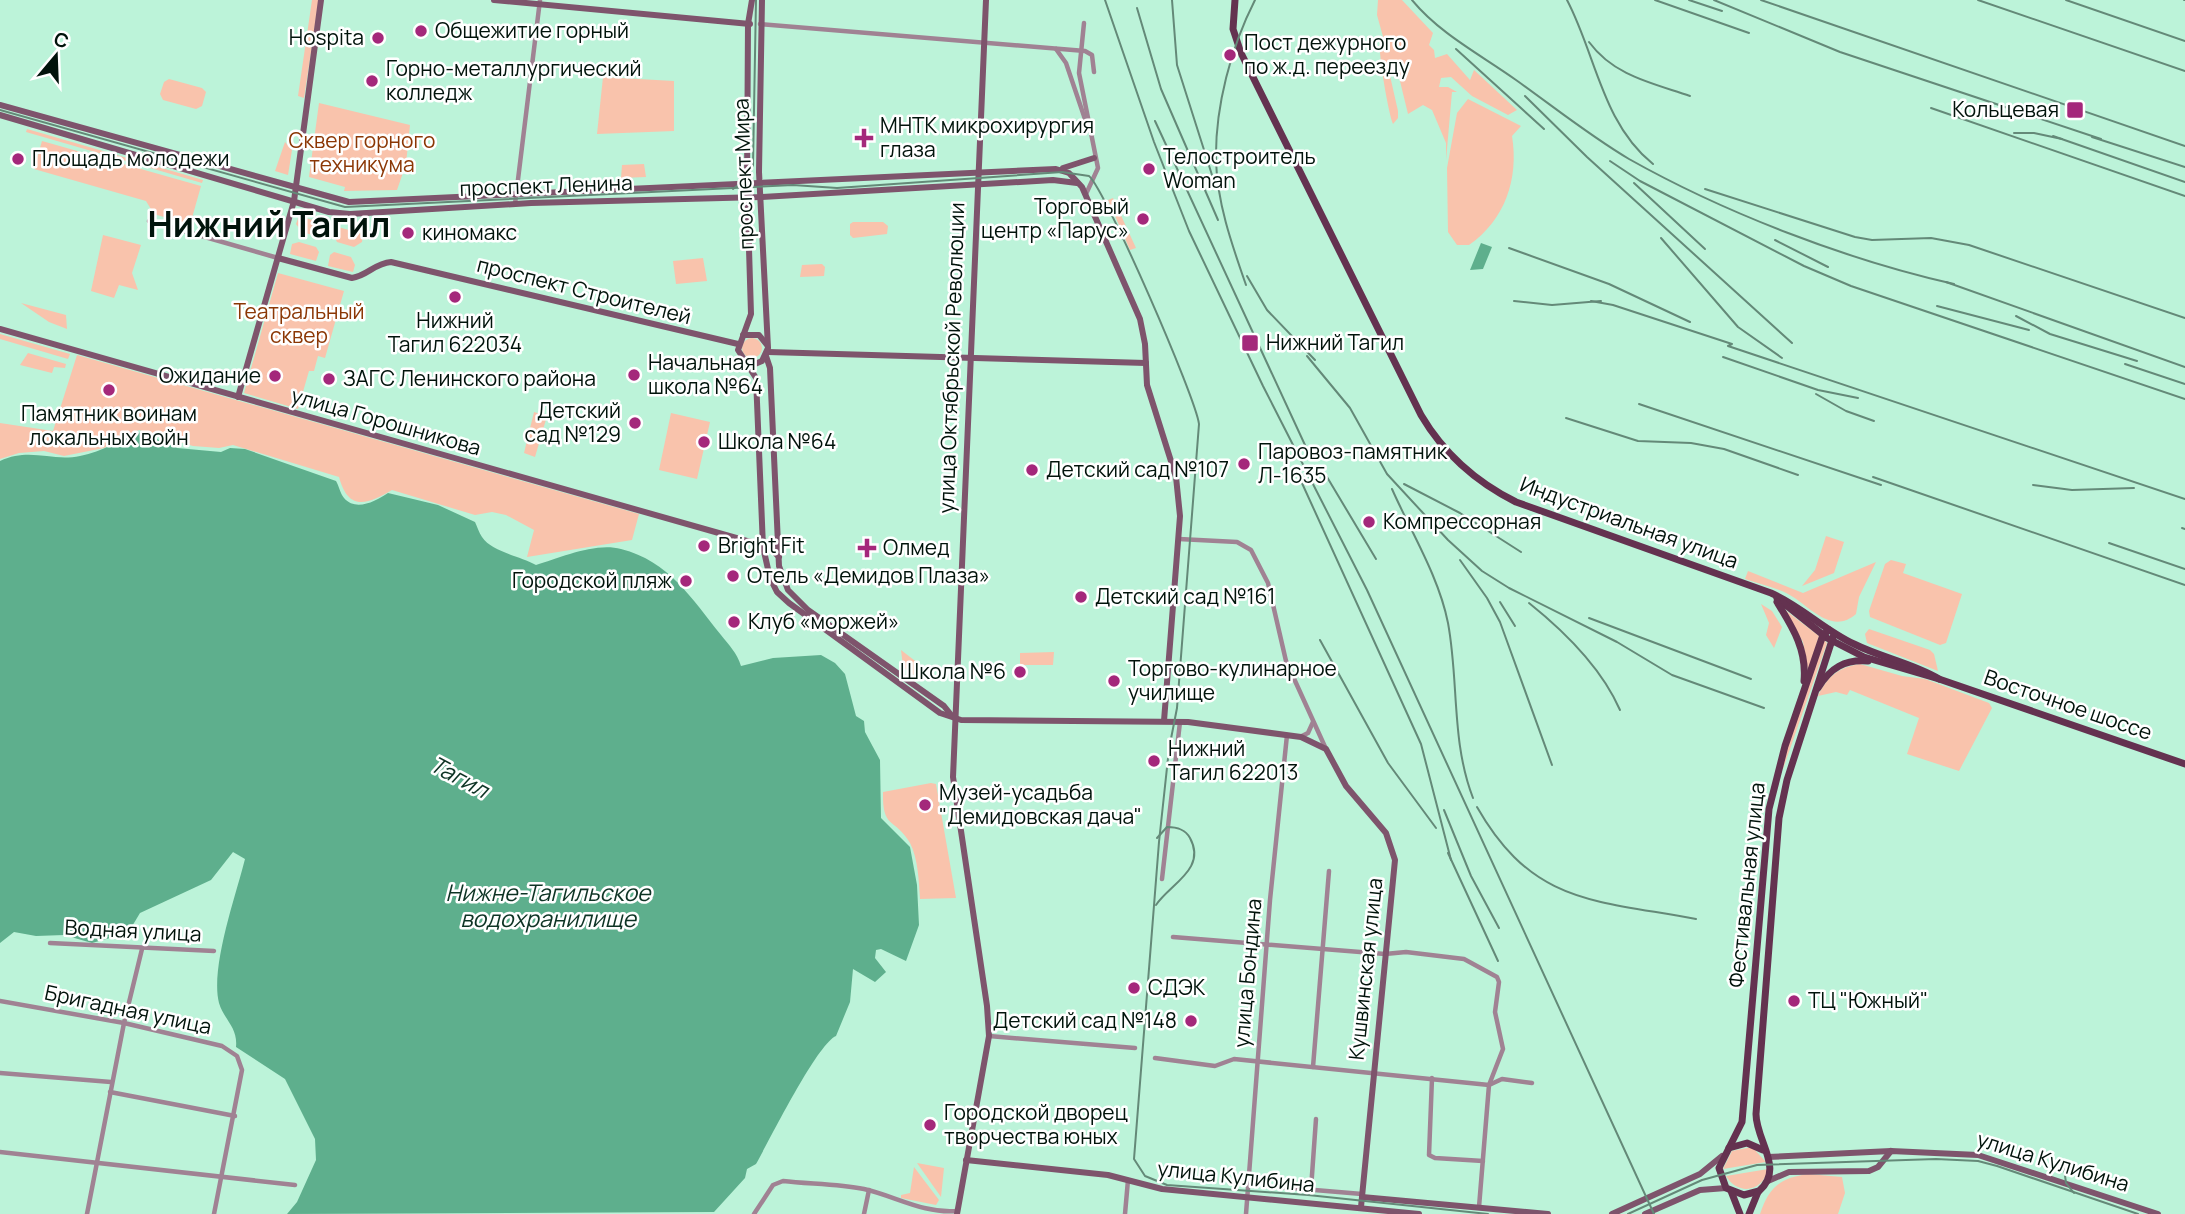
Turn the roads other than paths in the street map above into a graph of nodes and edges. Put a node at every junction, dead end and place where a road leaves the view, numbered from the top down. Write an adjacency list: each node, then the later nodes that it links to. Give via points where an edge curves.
1 (321, 0): 25 (main road)
2 (494, 0): 7 (main road)
3 (752, 0): 9 (main road, проспект Мира)
4 (762, 0): 10 (main road, проспект Мира)
5 (986, 0): 11 (main road, улица Октябрьской Революции)
6 (1235, 0): 45 (main road, Индустриальная улица, via 1233,29 1241,53 1404,383 1444,447 1483,484 1524,506)
7 (539, 2): 9 (main road); 26 (street)
8 (1084, 23): 13 (street)
9 (748, 24): 10 (main road); 23 (main road, проспект Мира)
10 (759, 24): 11 (street); 21 (main road, проспект Мира)
11 (983, 43): 12 (street); 20 (main road, улица Октябрьской Революции)
12 (1056, 49): 13 (street); 17 (street, via 1066,63)
13 (1079, 51): 14 (street, via 1092,55); 17 (street)
14 (1094, 72)
15 (0, 105): 25 (main road, проспект Ленина)
16 (0, 116): 30 (main road, проспект Ленина)
17 (1089, 129): 18 (street)
18 (1094, 158): 19 (main road, проспект Ленина); 27 (street, via 1098,170)
19 (1056, 169): 20 (main road, проспект Ленина); 22 (main road)
20 (976, 173): 21 (main road, проспект Ленина); 24 (main road, улица Октябрьской Революции)
21 (760, 183): 23 (main road, проспект Ленина); 29 (main road, проспект Мира)
22 (1079, 183): 24 (main road, проспект Ленина); 27 (main road)
23 (747, 184): 26 (main road, проспект Ленина); 28 (main road, проспект Мира)
24 (976, 184): 29 (main road, проспект Ленина); 38 (main road, улица Октябрьской Революции)
25 (296, 190): 26 (main road, проспект Ленина, via 349,202); 30 (main road)
26 (515, 194): 31 (street)
27 (1085, 194): 40 (main road, via 1140,319)
28 (748, 197): 29 (main road, проспект Ленина); 31 (main road, проспект Ленина); 35 (main road, проспект Мира, via 751,314)
29 (761, 197): 37 (main road, проспект Мира)
30 (294, 201): 31 (main road, проспект Ленина, via 350,214); 33 (main road)
31 (515, 204)
32 (149, 221): 33 (street)
33 (278, 258): 36 (main road, проспект Строителей, via 352,278 391,262); 41 (main road)
34 (0, 329): 41 (main road, улица Горошникова)
35 (743, 335): 36 (main road); 37 (main road, via 759,335)
36 (738, 344): 39 (main road)
37 (767, 352): 38 (main road); 39 (main road, via 755,364); 44 (main road, проспект Мира)
38 (970, 357): 40 (main road); 51 (main road, улица Октябрьской Революции)
39 (744, 360): 43 (main road, via 757,382)
40 (1146, 363): 42 (main road, via 1147,385 1175,477)
41 (238, 397): 43 (main road, улица Горошникова)
42 (1178, 539): 52 (main road); 53 (street, via 1237,542 1261,565 1286,661)
43 (764, 547): 44 (main road); 51 (main road, via 778,592 940,713)
44 (779, 558): 51 (main road, проспект Мира, via 788,590 808,610 944,706)
45 (1771, 593): 46 (main road, Индустриальная улица, via 1790,601); 50 (main road, via 1802,650)
46 (1829, 635): 47 (main road); 48 (main road, Восточное шоссе); 49 (main road, Фестивальная улица); 50 (main road, Фестивальная улица)
47 (1882, 663): 48 (main road, Восточное шоссе); 49 (main road, via 1856,661 1836,667)
48 (1940, 679): 58 (main road, Восточное шоссе)
49 (1813, 698): 60 (main road, Фестивальная улица)
50 (1801, 699): 59 (main road, Фестивальная улица)
51 (954, 718): 52 (main road); 74 (main road, улица Октябрьской Революции, via 953,776)
52 (1164, 721): 54 (main road)
53 (1313, 721): 56 (street); 57 (street)
54 (1180, 722): 55 (main road); 64 (street)
55 (1287, 734): 56 (main road); 67 (street, улица Бондина)
56 (1301, 737): 57 (main road)
57 (1326, 749): 71 (main road, Кушвинская улица, via 1346,786 1386,833 1394,850)
58 (2185, 764)
59 (1776, 777): 60 (main road); 61 (main road, Фестивальная улица)
60 (1787, 780): 63 (main road, Фестивальная улица)
61 (1764, 871): 63 (main road); 90 (main road, Фестивальная улица, via 1745,1101 1740,1131)
62 (1329, 872): 69 (street)
63 (1774, 872): 91 (main road, Фестивальная улица, via 1756,1114)
64 (1161, 879)
65 (1173, 937): 67 (street)
66 (50, 943): 68 (street, Водная улица)
67 (1267, 945): 69 (street); 77 (street, улица Бондина)
68 (142, 949): 70 (street, Водная улица); 73 (street)
69 (1323, 949): 71 (street); 78 (street)
70 (214, 951)
71 (1385, 954): 80 (main road, Кушвинская улица); 84 (street, via 1406,952 1471,961 1499,978 1494,1012 1503,1049)
72 (0, 1001): 73 (street, Бригадная улица)
73 (124, 1023): 82 (street); 86 (street, Бригадная улица, via 222,1046 237,1056 242,1065)
74 (989, 1036): 75 (street); 92 (main road, улица Октябрьской Революции)
75 (1135, 1048)
76 (1154, 1059): 77 (street, via 1215,1066 1232,1059)
77 (1257, 1061): 78 (street); 105 (street, улица Бондина)
78 (1313, 1068): 80 (street)
79 (0, 1073): 82 (street)
80 (1372, 1073): 81 (street); 104 (main road, Кушвинская улица)
81 (1432, 1078): 84 (street); 93 (street, via 1429,1155)
82 (111, 1082): 85 (street)
83 (1532, 1083): 84 (street, via 1502,1079)
84 (1489, 1085): 93 (street)
85 (110, 1092): 86 (street); 94 (street)
86 (235, 1116): 95 (street)
87 (1316, 1119): 100 (street)
88 (1891, 1151): 91 (main road, улица Кулибина); 97 (main road, via 1869,1171 1789,1172); 121 (main road, улица Кулибина, via 1991,1157)
89 (0, 1152): 94 (street)
90 (1725, 1153): 91 (main road, via 1747,1143); 101 (main road, via 1719,1174); 117 (main road, via 1700,1174)
91 (1767, 1155): 97 (main road)
92 (966, 1160): 96 (main road, улица Кулибина); 108 (main road, улица Октябрьской Революции)
93 (1483, 1161): 106 (street)
94 (96, 1162): 95 (street); 109 (street)
95 (223, 1175): 98 (street); 110 (street)
96 (1128, 1180): 105 (main road, улица Кулибина, via 1162,1189); 113 (street)
97 (1768, 1181): 103 (main road)
98 (295, 1185)
99 (1279, 1187): 100 (street)
100 (1311, 1189): 104 (street)
101 (1728, 1189): 103 (main road, via 1744,1195); 118 (main road, via 1700,1190); 119 (main road)
102 (869, 1190): 108 (street, via 928,1209); 111 (street, via 777,1181); 112 (street)
103 (1758, 1192): 120 (main road)
104 (1362, 1195): 106 (main road); 107 (main road, Кушвинская улица)
105 (1247, 1197): 107 (main road, улица Кулибина); 114 (street, улица Бондина)
106 (1479, 1208): 116 (main road)
107 (1360, 1211): 115 (main road, улица Кулибина)
108 (957, 1212)
109 (86, 1214)
110 (215, 1214)
111 (754, 1214)
112 (864, 1214)
113 (1125, 1214)
114 (1246, 1214)
115 (1419, 1214)
116 (1548, 1214)
117 (1612, 1214)
118 (1645, 1214)
119 (1740, 1214)
120 (1749, 1214)
121 (2158, 1214)

